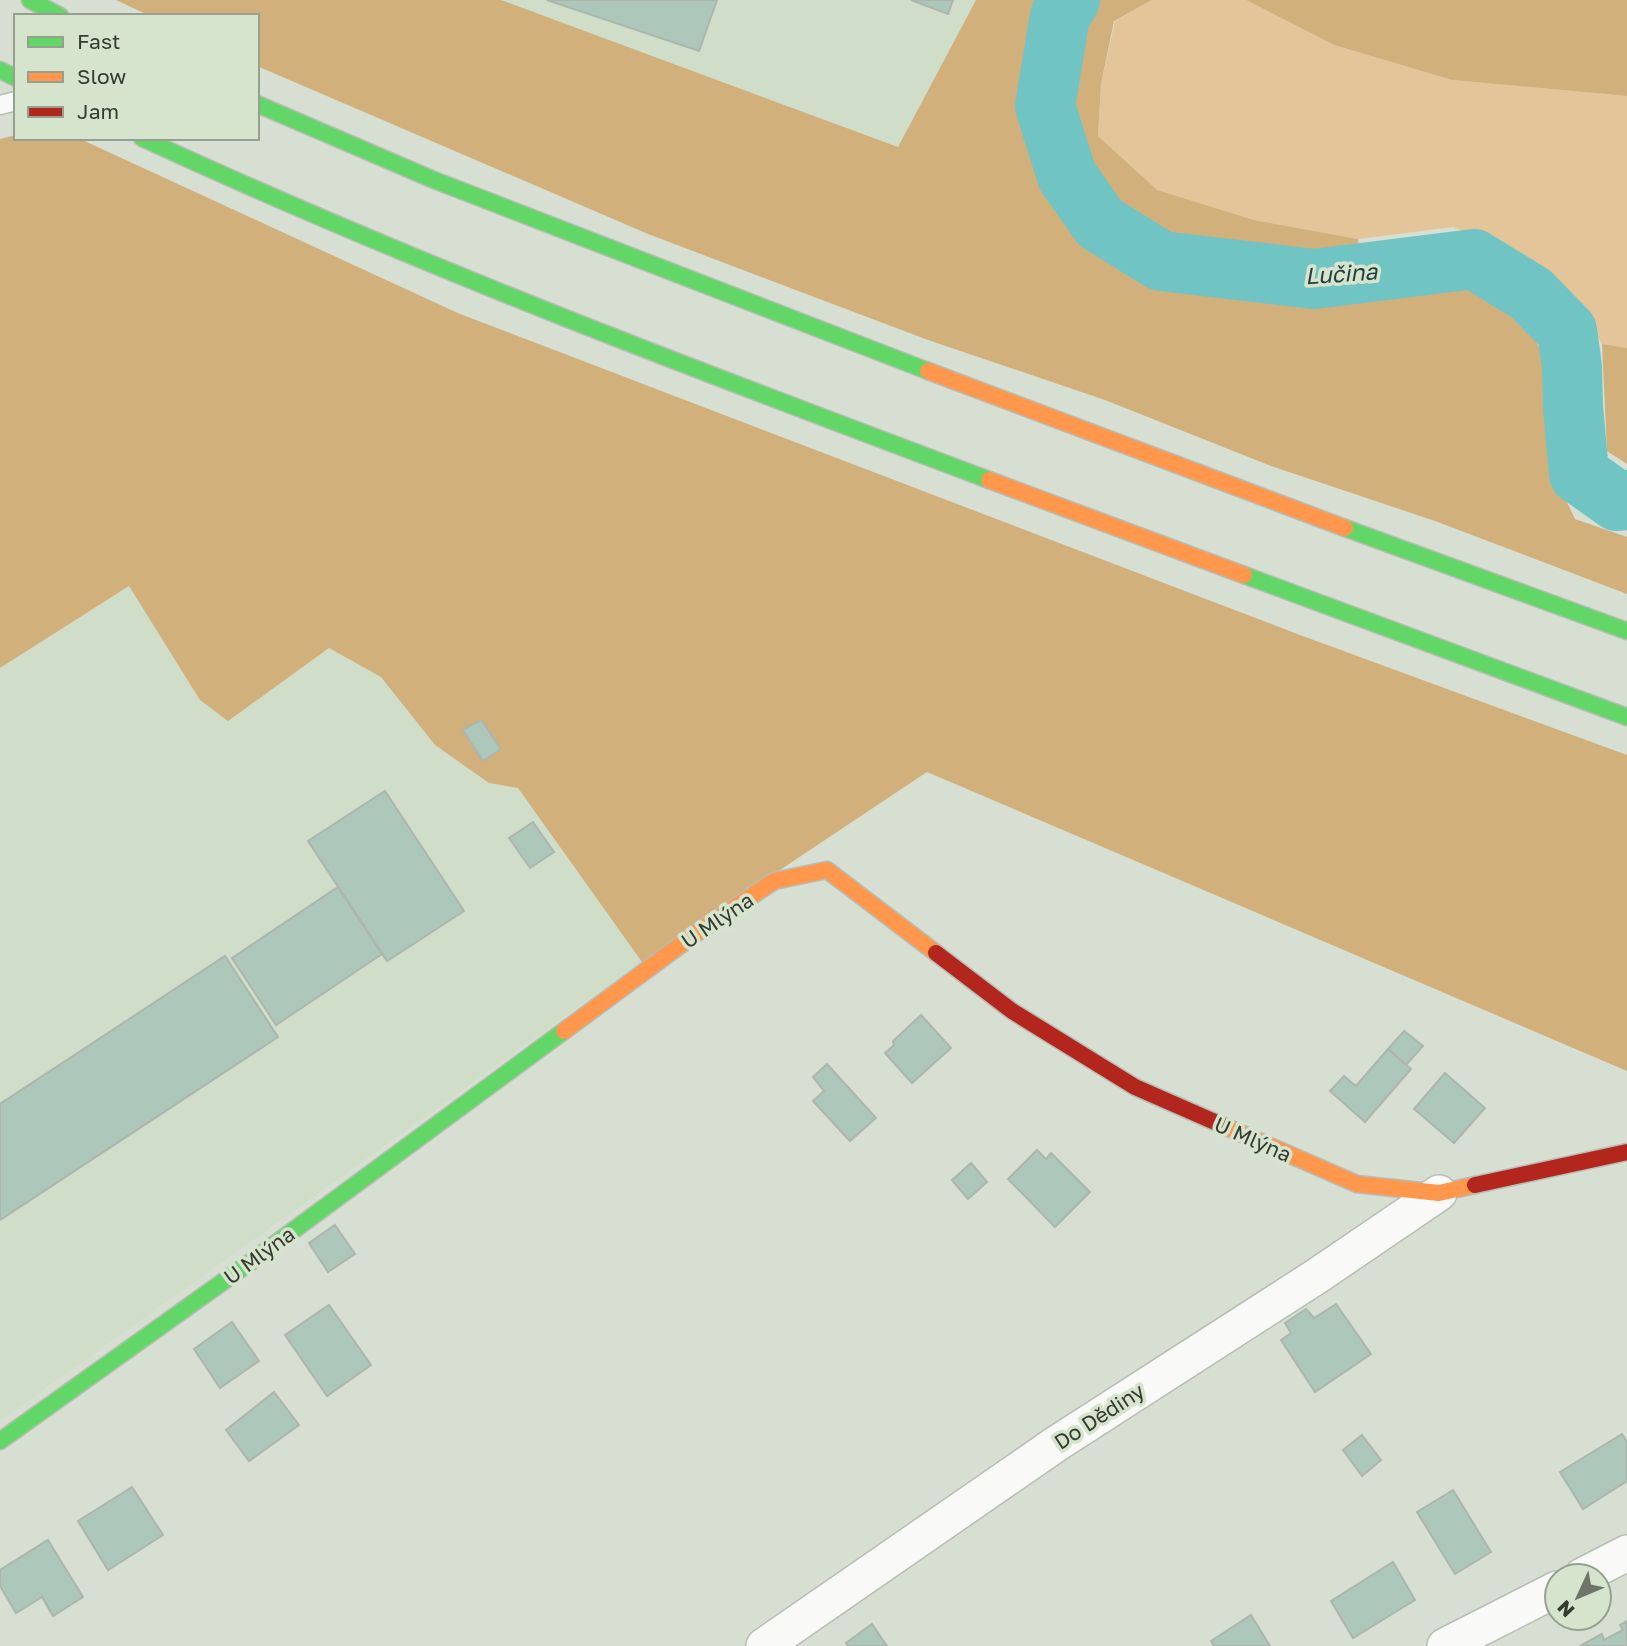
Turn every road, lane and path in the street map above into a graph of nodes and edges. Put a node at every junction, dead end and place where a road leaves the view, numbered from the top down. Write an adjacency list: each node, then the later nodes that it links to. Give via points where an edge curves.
1 (30, 0): 2 (main road)
2 (56, 14)
3 (259, 105): 5 (main road, via 434,180 1082,430)
4 (146, 140): 6 (main road, via 398,253 1078,514)
5 (1627, 631)
6 (1627, 717)
7 (1627, 1152): 8 (main road, U Mlýna)
8 (1439, 1193): 9 (main road, U Mlýna, via 1357,1184 1136,1087 1012,1011 827,870 774,881 698,932); 13 (street, Do Dědiny, via 1056,1444)
9 (0, 1441)
10 (1627, 1553): 11 (street)
11 (1609, 1562)
12 (1543, 1596): 14 (street)
13 (764, 1646)
14 (1445, 1646)

